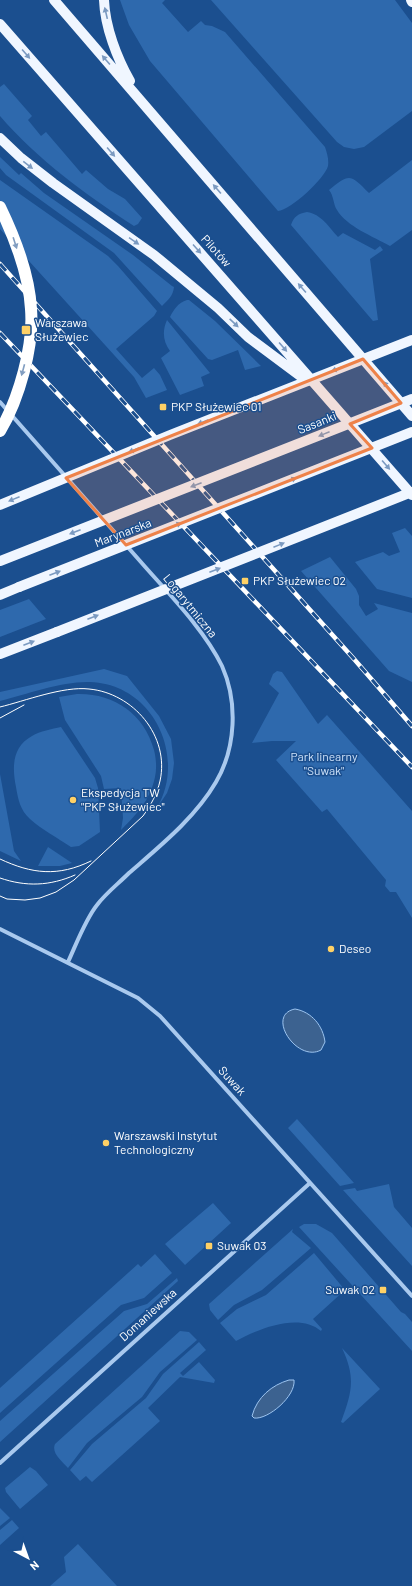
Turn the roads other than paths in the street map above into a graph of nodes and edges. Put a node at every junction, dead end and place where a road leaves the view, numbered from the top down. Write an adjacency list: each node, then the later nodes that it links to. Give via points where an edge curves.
1 (54, 0): 4 (main road, one-way to 1)
2 (104, 0): 4 (main road, one-way to 2, via 123,68 113,43)
3 (0, 24): 8 (main road, Pilotów, one-way to 8)
4 (141, 100): 11 (main road, one-way to 4)
5 (0, 138): 8 (main road, one-way to 8, via 52,184 154,255 248,336)
6 (0, 207): 12 (highway, one-way to 12, bridge, via 22,263 31,309 29,339 22,375 9,416)
7 (412, 340): 16 (main road, one-way to 16, bridge)
8 (323, 393): 15 (main road, Pilotów, one-way to 15)
9 (412, 399): 14 (main road, Sasanki, one-way to 14, bridge)
10 (0, 402): 21 (street, Logarytmiczna, via 206,639 224,673 232,707 232,739 217,782 200,806 179,828 95,907)
11 (412, 416)
12 (0, 431)
13 (412, 432): 18 (main road, Marynarska, one-way to 13, bridge)
14 (232, 470): 17 (main road, Marynarska, one-way to 17, bridge)
15 (412, 493): 19 (main road, one-way to 15, bridge)
16 (0, 505)
17 (0, 561)
18 (0, 595)
19 (0, 654)
20 (0, 929): 21 (street, Suwak)
21 (68, 962): 22 (street, Suwak, via 138,998 160,1016)
22 (310, 1183): 23 (street, Suwak); 24 (street, Domaniewska)
23 (412, 1296)
24 (0, 1463)

